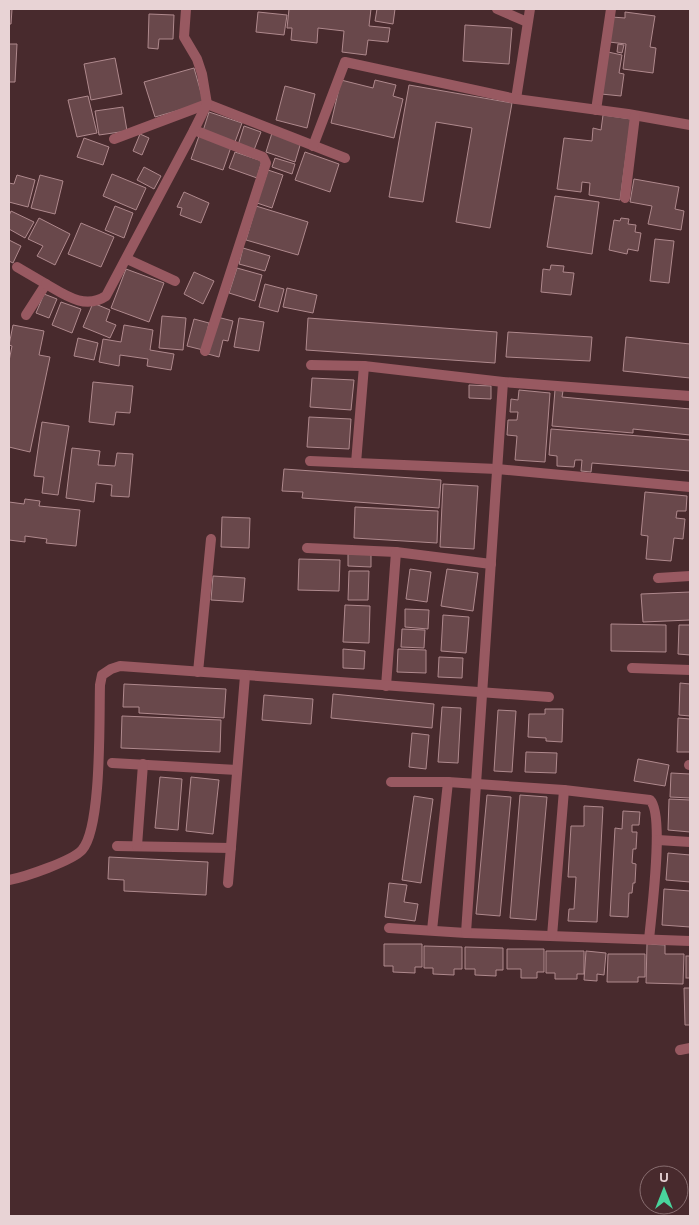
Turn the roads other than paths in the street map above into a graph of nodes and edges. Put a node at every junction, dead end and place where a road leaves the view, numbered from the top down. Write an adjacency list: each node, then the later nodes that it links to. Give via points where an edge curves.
1 (186, 9): 7 (street, via 184,37 197,59)
2 (497, 9): 5 (street)
3 (530, 9): 5 (street)
4 (611, 9): 8 (street)
5 (527, 22): 6 (street)
6 (516, 99): 8 (street); 13 (street, via 345,62)
7 (207, 104): 11 (street); 12 (street); 13 (street)
8 (596, 110): 9 (street)
9 (635, 116): 10 (street); 15 (street)
10 (690, 126)
11 (194, 130): 16 (street); 21 (street, via 263,157 266,163)
12 (114, 139)
13 (313, 146): 14 (street)
14 (345, 158)
15 (625, 198)
16 (127, 259): 18 (street); 19 (street, via 103,298 77,302)
17 (17, 267): 19 (street)
18 (175, 281)
19 (46, 284): 20 (street)
20 (26, 315)
21 (205, 351)
22 (311, 365): 23 (street)
23 (364, 366): 24 (street); 27 (street)
24 (503, 382): 25 (street); 28 (street)
25 (690, 396)
26 (310, 461): 27 (street)
27 (356, 463): 28 (street)
28 (498, 469): 29 (street); 33 (street)
29 (690, 487)
30 (211, 539): 38 (street)
31 (307, 548): 32 (street)
32 (396, 552): 33 (street); 40 (street)
33 (491, 564): 41 (street)
34 (690, 576): 35 (street)
35 (658, 578)
36 (632, 668): 37 (street)
37 (690, 670)
38 (198, 672): 39 (street); 55 (street, via 120,666 102,675 96,803 88,841 77,855)
39 (245, 676): 40 (street); 45 (street)
40 (386, 686): 41 (street)
41 (482, 694): 42 (street); 48 (street)
42 (549, 698)
43 (112, 763): 44 (street)
44 (143, 764): 45 (street); 53 (street)
45 (237, 770): 54 (street)
46 (390, 782): 47 (street)
47 (448, 782): 48 (street); 58 (street)
48 (476, 784): 49 (street); 59 (street)
49 (564, 790): 50 (street, via 650,800 654,805); 60 (street)
50 (658, 840): 51 (street); 61 (street)
51 (690, 842)
52 (117, 846): 53 (street)
53 (137, 846): 54 (street)
54 (231, 848): 56 (street)
55 (9, 880)
56 (228, 883)
57 (389, 928): 58 (street)
58 (432, 930): 59 (street)
59 (466, 933): 60 (street)
60 (552, 936): 61 (street)
61 (649, 940): 62 (street)
62 (690, 941)

